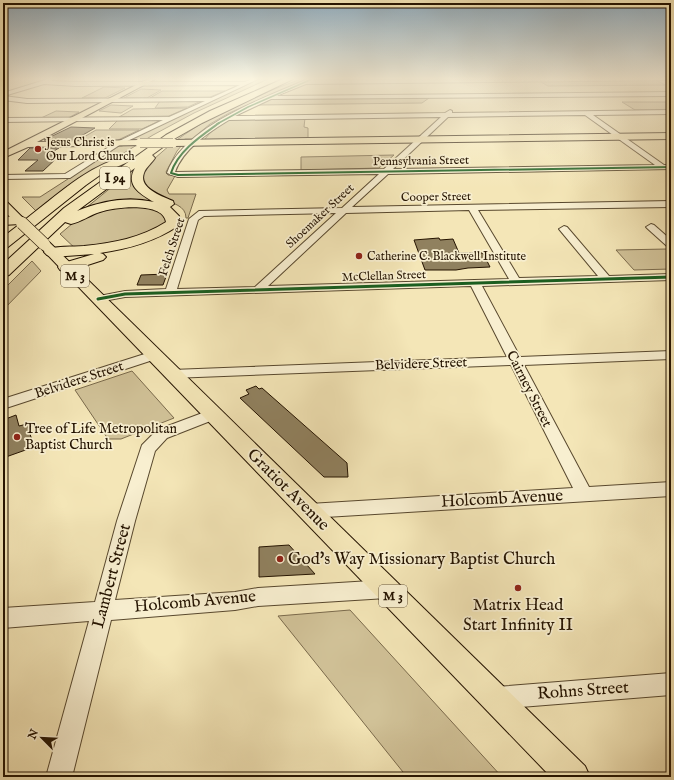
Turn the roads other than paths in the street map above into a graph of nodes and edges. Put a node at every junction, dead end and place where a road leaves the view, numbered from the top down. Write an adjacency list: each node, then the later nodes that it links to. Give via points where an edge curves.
1 (81, 115): 11 (main road)
2 (178, 115): 9 (street)
3 (199, 115): 24 (highway, I 94)
4 (209, 115): 18 (highway, I 94)
5 (230, 115): 10 (street)
6 (417, 115): 10 (street)
7 (447, 115): 17 (street, Shoemaker Street)
8 (589, 115): 16 (street)
9 (172, 118): 11 (street); 20 (street)
10 (225, 118): 19 (street)
11 (74, 119): 13 (street); 21 (main road)
12 (3, 120): 13 (street)
13 (12, 120): 14 (street)
14 (3, 124)
15 (671, 136): 16 (main road)
16 (619, 137): 17 (main road); 25 (street)
17 (420, 139): 19 (main road); 27 (street, Shoemaker Street)
18 (172, 140): 19 (main road); 20 (main road, bridge); 42 (highway, via 143,164 136,175 138,186 177,209 181,215 177,225 156,239); 43 (highway, I 94, via 69,211)
19 (194, 142): 27 (street, Pennsylvania Street, via 179,158 172,174)
20 (119, 143): 21 (main road); 29 (street, via 67,176)
21 (23, 145): 22 (main road); 23 (main road)
22 (3, 149)
23 (3, 155)
24 (124, 160): 38 (highway, via 82,182); 41 (highway, I 94, via 55,211)
25 (662, 167): 26 (street, Pennsylvania Street); 27 (street, Pennsylvania Street); 28 (street)
26 (671, 167)
27 (385, 171): 32 (street, Shoemaker Street)
28 (671, 173)
29 (3, 177)
30 (671, 204): 31 (street, Cooper Street)
31 (472, 208): 32 (street, Cooper Street); 46 (street)
32 (343, 210): 34 (street, Cooper Street); 49 (street, Shoemaker Street)
33 (5, 212): 35 (highway)
34 (202, 213): 50 (street, Felch Street, via 194,219)
35 (21, 222): 40 (main road, Gratiot Avenue / M 3, bridge)
36 (651, 227): 39 (street)
37 (564, 229): 45 (street)
38 (3, 244)
39 (671, 245)
40 (50, 250): 42 (main road, Gratiot Avenue / M 3); 48 (highway, via 94,250 117,246 158,232 173,223 174,218 172,213 166,210 141,204 118,204 89,211 61,228)
41 (3, 255)
42 (66, 267): 51 (main road, Gratiot Avenue / M 3)
43 (3, 272)
44 (671, 277): 45 (street, McClellan Street)
45 (606, 279): 46 (street, McClellan Street)
46 (516, 282): 47 (street, McClellan Street)
47 (475, 283): 49 (street, McClellan Street); 54 (street, Cairney Street)
48 (3, 285)
49 (258, 290): 50 (street, McClellan Street)
50 (170, 293): 51 (street, McClellan Street, via 125,294)
51 (98, 299): 52 (main road, Gratiot Avenue / M 3)
52 (154, 355): 55 (main road, Gratiot Avenue / M 3); 56 (street, Belvidere Street)
53 (671, 355): 54 (street, Belvidere Street)
54 (515, 361): 55 (street, Belvidere Street); 59 (street, Cairney Street)
55 (172, 374): 57 (main road, Gratiot Avenue / M 3)
56 (3, 404)
57 (213, 414): 60 (main road, Gratiot Avenue / M 3); 62 (street, Lambert Street, via 162,434 150,446 126,521)
58 (671, 489): 59 (street, Holcomb Avenue)
59 (584, 494): 60 (street, Holcomb Avenue)
60 (309, 511): 61 (main road, Gratiot Avenue / M 3)
61 (387, 589): 62 (street, Holcomb Avenue, via 258,596 235,601); 65 (main road, Gratiot Avenue / M 3)
62 (103, 610): 63 (street, Holcomb Avenue); 66 (street, Lambert Street)
63 (3, 618)
64 (671, 684): 65 (street, Rohns Street)
65 (495, 698): 67 (main road, Gratiot Avenue / M 3)
66 (59, 777)
67 (574, 777)

